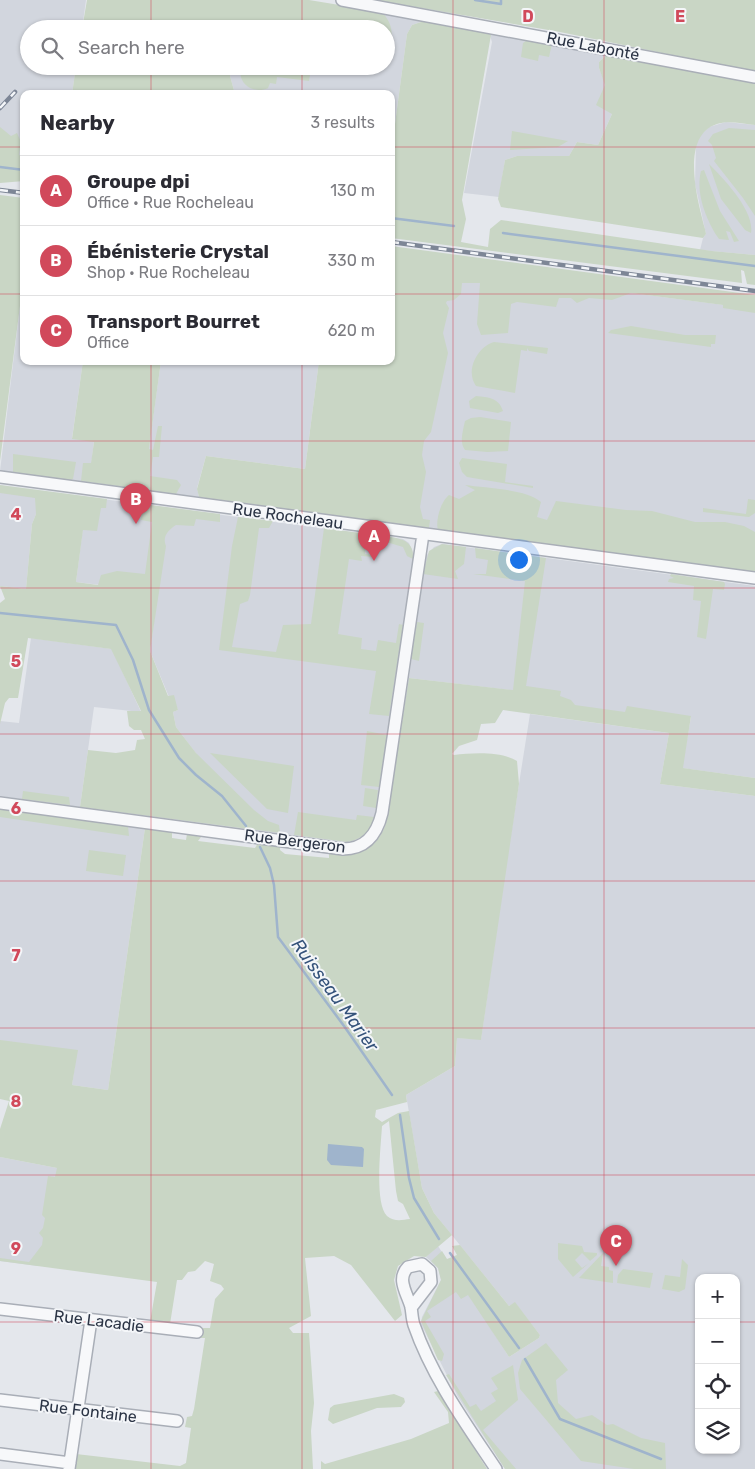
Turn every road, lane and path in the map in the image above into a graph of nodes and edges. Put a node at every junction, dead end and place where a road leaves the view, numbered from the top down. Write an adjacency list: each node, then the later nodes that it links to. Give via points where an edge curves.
1 (342, 0): 2 (street, Rue Labonté)
2 (755, 77)
3 (0, 477): 4 (street, Rue Rocheleau)
4 (423, 534): 5 (street, Rue Rocheleau); 6 (street, Rue Bergeron, via 382,813 374,834 366,842 343,849)
5 (755, 578)
6 (0, 803)
7 (411, 1308): 16 (street, via 416,1330 439,1378)
8 (0, 1309): 9 (street, Rue Lacadie)
9 (91, 1320): 10 (street, Rue Lacadie); 12 (street)
10 (197, 1332)
11 (0, 1400): 12 (street, Rue Fontaine)
12 (78, 1410): 13 (street, Rue Fontaine); 15 (street)
13 (177, 1421)
14 (0, 1454): 15 (street)
15 (70, 1466)
16 (496, 1469)

